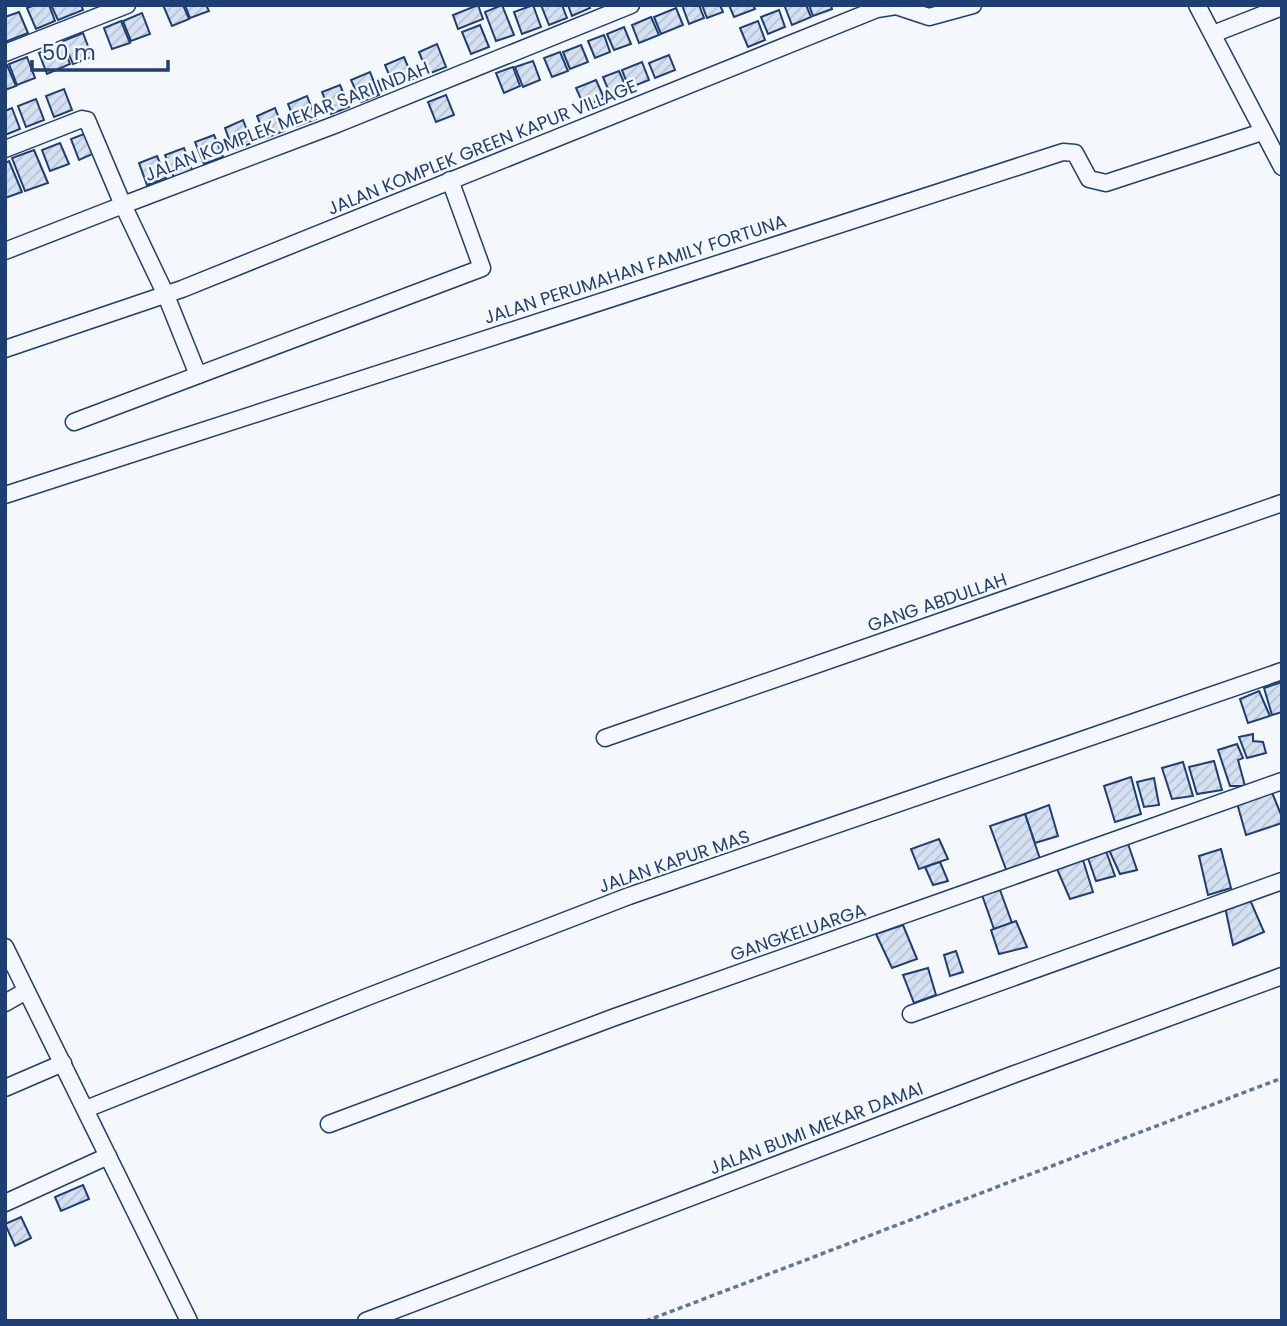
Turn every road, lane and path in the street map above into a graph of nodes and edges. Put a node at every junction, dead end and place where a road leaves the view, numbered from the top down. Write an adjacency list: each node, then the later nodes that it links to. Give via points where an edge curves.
1 (127, 5): 7 (street)
2 (631, 5): 13 (street, JALAN KOMPLEK MEKAR SARI INDAH)
3 (973, 5): 12 (street, JALAN KOMPLEK GREEN KAPUR VILLAGE, via 929,17 896,6 877,9)
4 (1197, 5): 6 (street)
5 (1282, 7): 6 (street)
6 (1213, 34): 8 (street)
7 (5, 53)
8 (1262, 132): 9 (street); 19 (street, JALAN PERUMAHAN FAMILY FORTUNA, via 1106,183 1088,179 1075,153 1063,152)
9 (1276, 146): 11 (street)
10 (5, 149): 13 (street, via 88,120)
11 (1282, 167)
12 (450, 180): 15 (street, JALAN KOMPLEK GREEN KAPUR VILLAGE); 17 (street, via 482,268)
13 (123, 205): 14 (street, JALAN KOMPLEK MEKAR SARI INDAH); 15 (street)
14 (5, 251)
15 (165, 293): 16 (street, JALAN KOMPLEK GREEN KAPUR VILLAGE); 17 (street)
16 (5, 349)
17 (198, 375): 18 (street)
18 (74, 422)
19 (5, 495)
20 (1282, 503): 22 (street, GANG ABDULLAH)
21 (1282, 671): 33 (street, JALAN KAPUR MAS, via 629,896)
22 (605, 738)
23 (1282, 781): 34 (street, GANGKELUARGA, via 615,1017)
24 (1282, 881): 29 (street)
25 (5, 947): 27 (street)
26 (1282, 976): 38 (street, JALAN BUMI MEKAR DAMAI)
27 (26, 991): 28 (street); 30 (street)
28 (5, 1003)
29 (911, 1014)
30 (63, 1063): 32 (street); 33 (street)
31 (1282, 1078): 39 (path)
32 (5, 1088)
33 (86, 1109): 35 (street)
34 (329, 1124)
35 (108, 1156): 36 (street); 37 (street)
36 (5, 1203)
37 (187, 1320)
38 (366, 1321)
39 (646, 1321)

